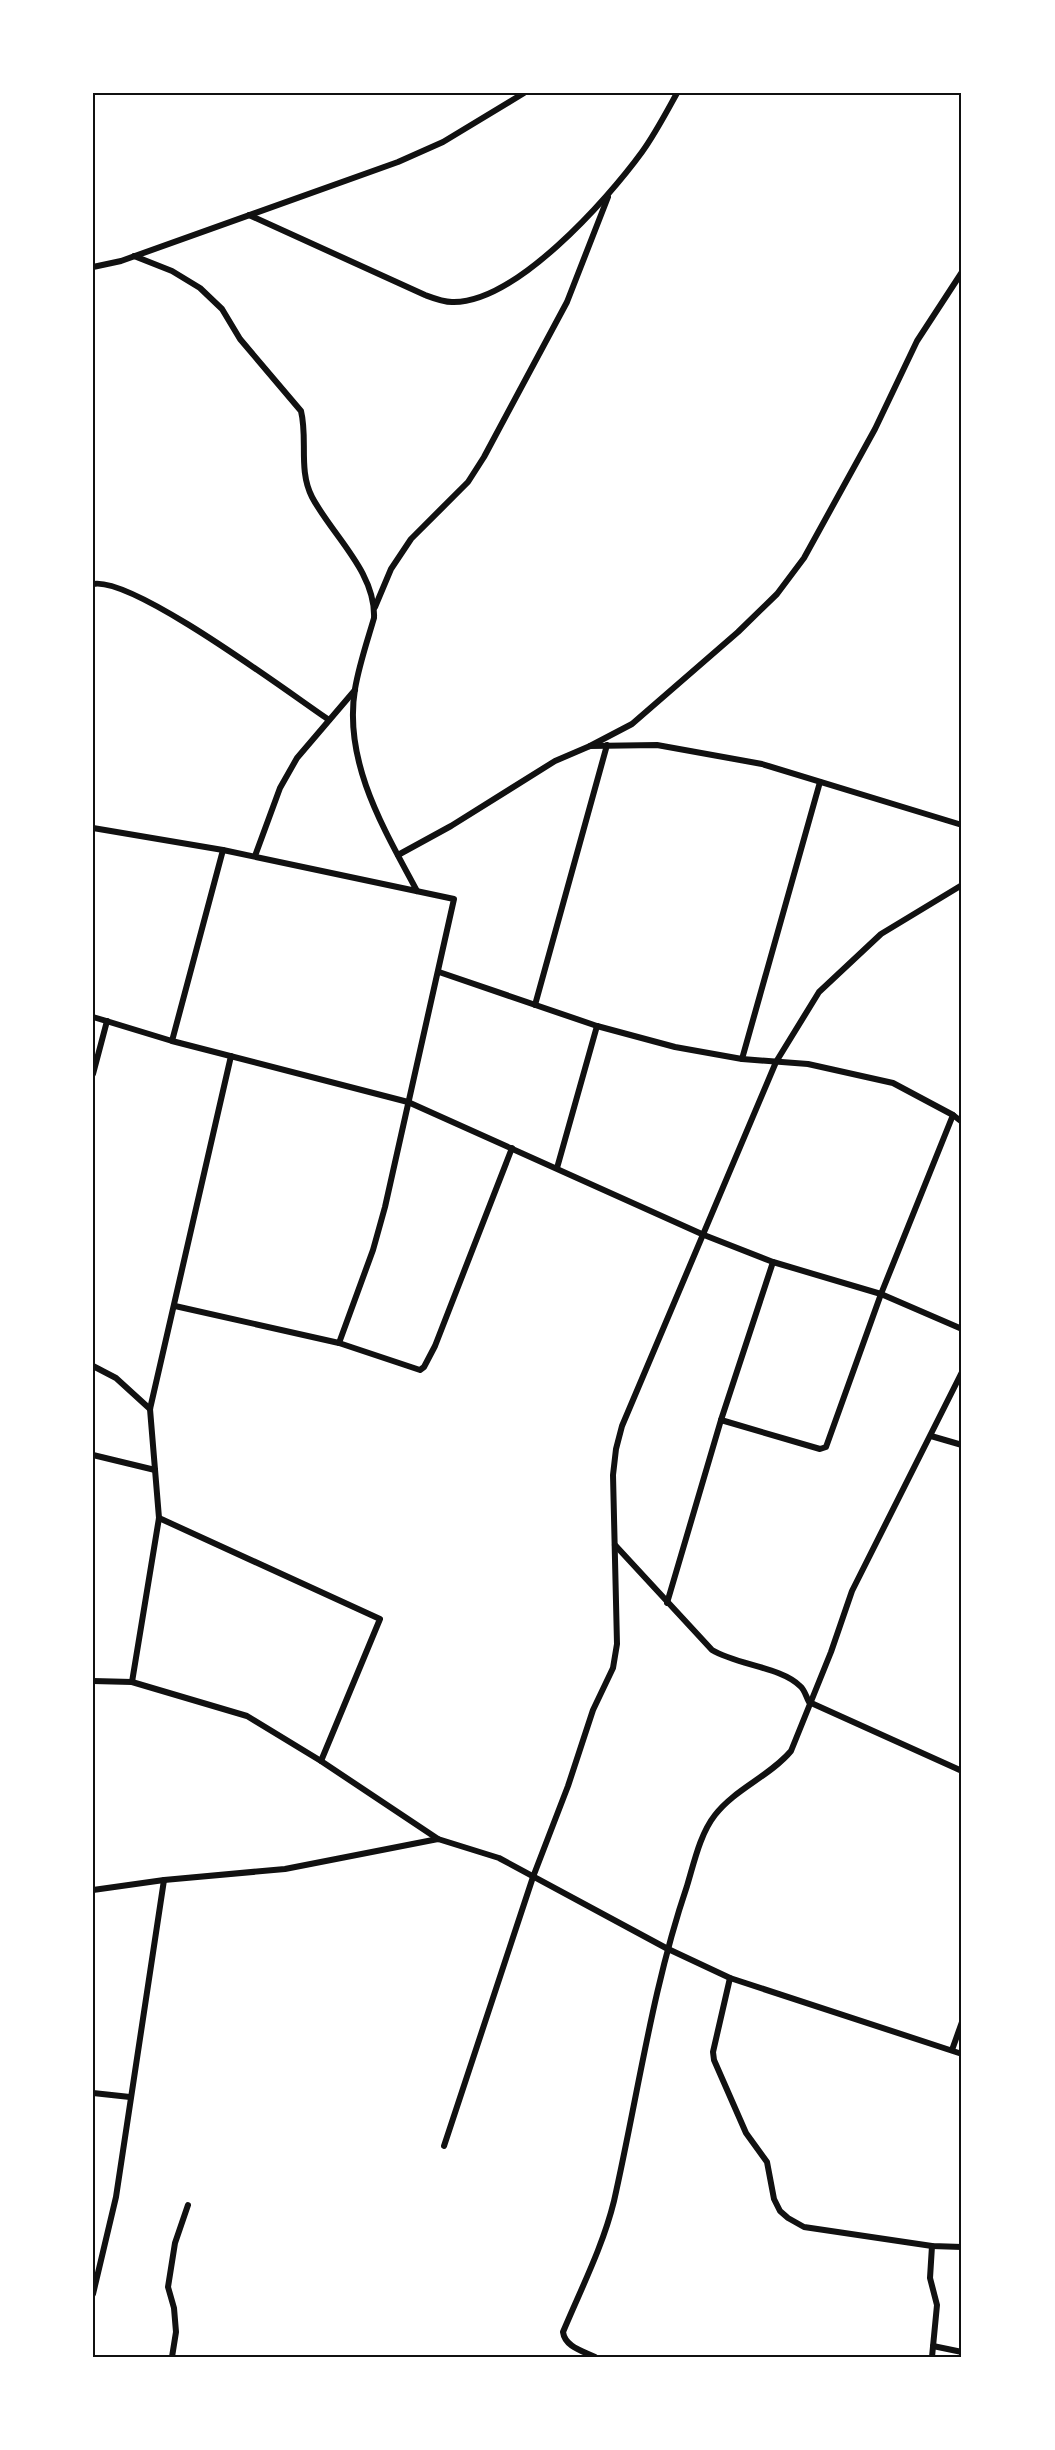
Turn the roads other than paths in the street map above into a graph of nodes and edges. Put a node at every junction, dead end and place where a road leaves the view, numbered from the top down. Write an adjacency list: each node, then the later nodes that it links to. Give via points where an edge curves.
1 (524, 93): 4 (street, via 443,142 398,162)
2 (677, 93): 3 (street, via 643,151)
3 (610, 192): 4 (street, via 524,275 476,298 451,302 425,296); 9 (street, via 567,302 484,457 448,505 411,539 390,569)
4 (249, 215): 5 (street)
5 (134, 256): 6 (street); 9 (street, via 172,270 200,288 222,309 240,339 301,411 305,425 304,481 365,581)
6 (93, 267)
7 (962, 272): 13 (street, via 917,341 875,429 804,558 777,594 632,724)
8 (93, 584): 11 (street, via 101,582 166,610)
9 (375, 607): 10 (street)
10 (355, 690): 11 (street); 18 (street, via 354,724 363,777 374,810)
11 (329, 720): 19 (street, via 297,758 280,788)
12 (607, 745): 13 (street); 14 (street, via 657,745 709,753); 23 (street)
13 (590, 746): 18 (street, via 555,761)
14 (820, 782): 15 (street); 29 (street)
15 (962, 825)
16 (93, 828): 17 (street)
17 (223, 850): 19 (street); 27 (street)
18 (398, 855): 21 (street)
19 (255, 856): 21 (street)
20 (962, 885): 30 (street, via 881,934 819,992)
21 (417, 891): 22 (street, via 454,899)
22 (440, 972): 23 (street); 32 (street)
23 (535, 1005): 26 (street)
24 (93, 1017): 25 (street)
25 (106, 1021): 27 (street); 31 (street)
26 (597, 1026): 29 (street, via 684,1050); 36 (street)
27 (172, 1041): 28 (street)
28 (231, 1056): 32 (street); 40 (street)
29 (741, 1059): 30 (street)
30 (776, 1062): 33 (street, via 808,1064 893,1083); 37 (street)
31 (93, 1074)
32 (408, 1102): 35 (street); 42 (street, via 373,1250)
33 (953, 1115): 34 (street); 39 (street)
34 (962, 1122)
35 (512, 1148): 36 (street); 42 (street, via 424,1368 415,1370)
36 (557, 1168): 37 (street)
37 (704, 1235): 38 (street); 52 (street, via 615,1449)
38 (773, 1262): 39 (street); 46 (street)
39 (881, 1294): 41 (street); 46 (street, via 826,1447 820,1449)
40 (175, 1306): 42 (street); 45 (street)
41 (962, 1329)
42 (339, 1343)
43 (93, 1366): 45 (street, via 116,1378)
44 (962, 1372): 47 (street)
45 (150, 1409): 50 (street)
46 (721, 1420): 53 (street)
47 (931, 1436): 48 (street); 56 (street, via 852,1591)
48 (962, 1445)
49 (93, 1455): 50 (street)
50 (155, 1470): 51 (street)
51 (159, 1518): 55 (street); 57 (street, via 380,1619)
52 (615, 1545): 53 (street); 60 (street, via 617,1644 613,1668 593,1710)
53 (667, 1603): 56 (street, via 712,1650 793,1680 802,1687)
54 (93, 1681): 55 (street)
55 (132, 1682): 57 (street, via 247,1716)
56 (809, 1702): 58 (street); 63 (street, via 792,1751 714,1816 701,1842)
57 (321, 1761): 59 (street)
58 (962, 1771)
59 (438, 1839): 60 (street, via 499,1858); 61 (street, via 285,1869)
60 (533, 1877): 63 (street); 70 (street)
61 (164, 1880): 62 (street); 69 (street)
62 (93, 1890)
63 (666, 1948): 64 (street); 78 (street, via 613,2203 563,2332 570,2345)
64 (730, 1978): 66 (street); 72 (street, via 714,2060 746,2133 767,2162 780,2211 804,2228)
65 (962, 2022): 66 (street)
66 (952, 2050): 67 (street)
67 (962, 2054)
68 (93, 2092): 69 (street)
69 (130, 2097): 74 (street, via 116,2197)
70 (444, 2146)
71 (188, 2205): 77 (street, via 175,2243 168,2287 176,2332)
72 (932, 2246): 73 (street); 75 (street, via 930,2278 937,2305)
73 (962, 2247)
74 (93, 2294)
75 (933, 2346): 76 (street); 79 (street)
76 (962, 2352)
77 (172, 2357)
78 (596, 2357)
79 (932, 2357)

